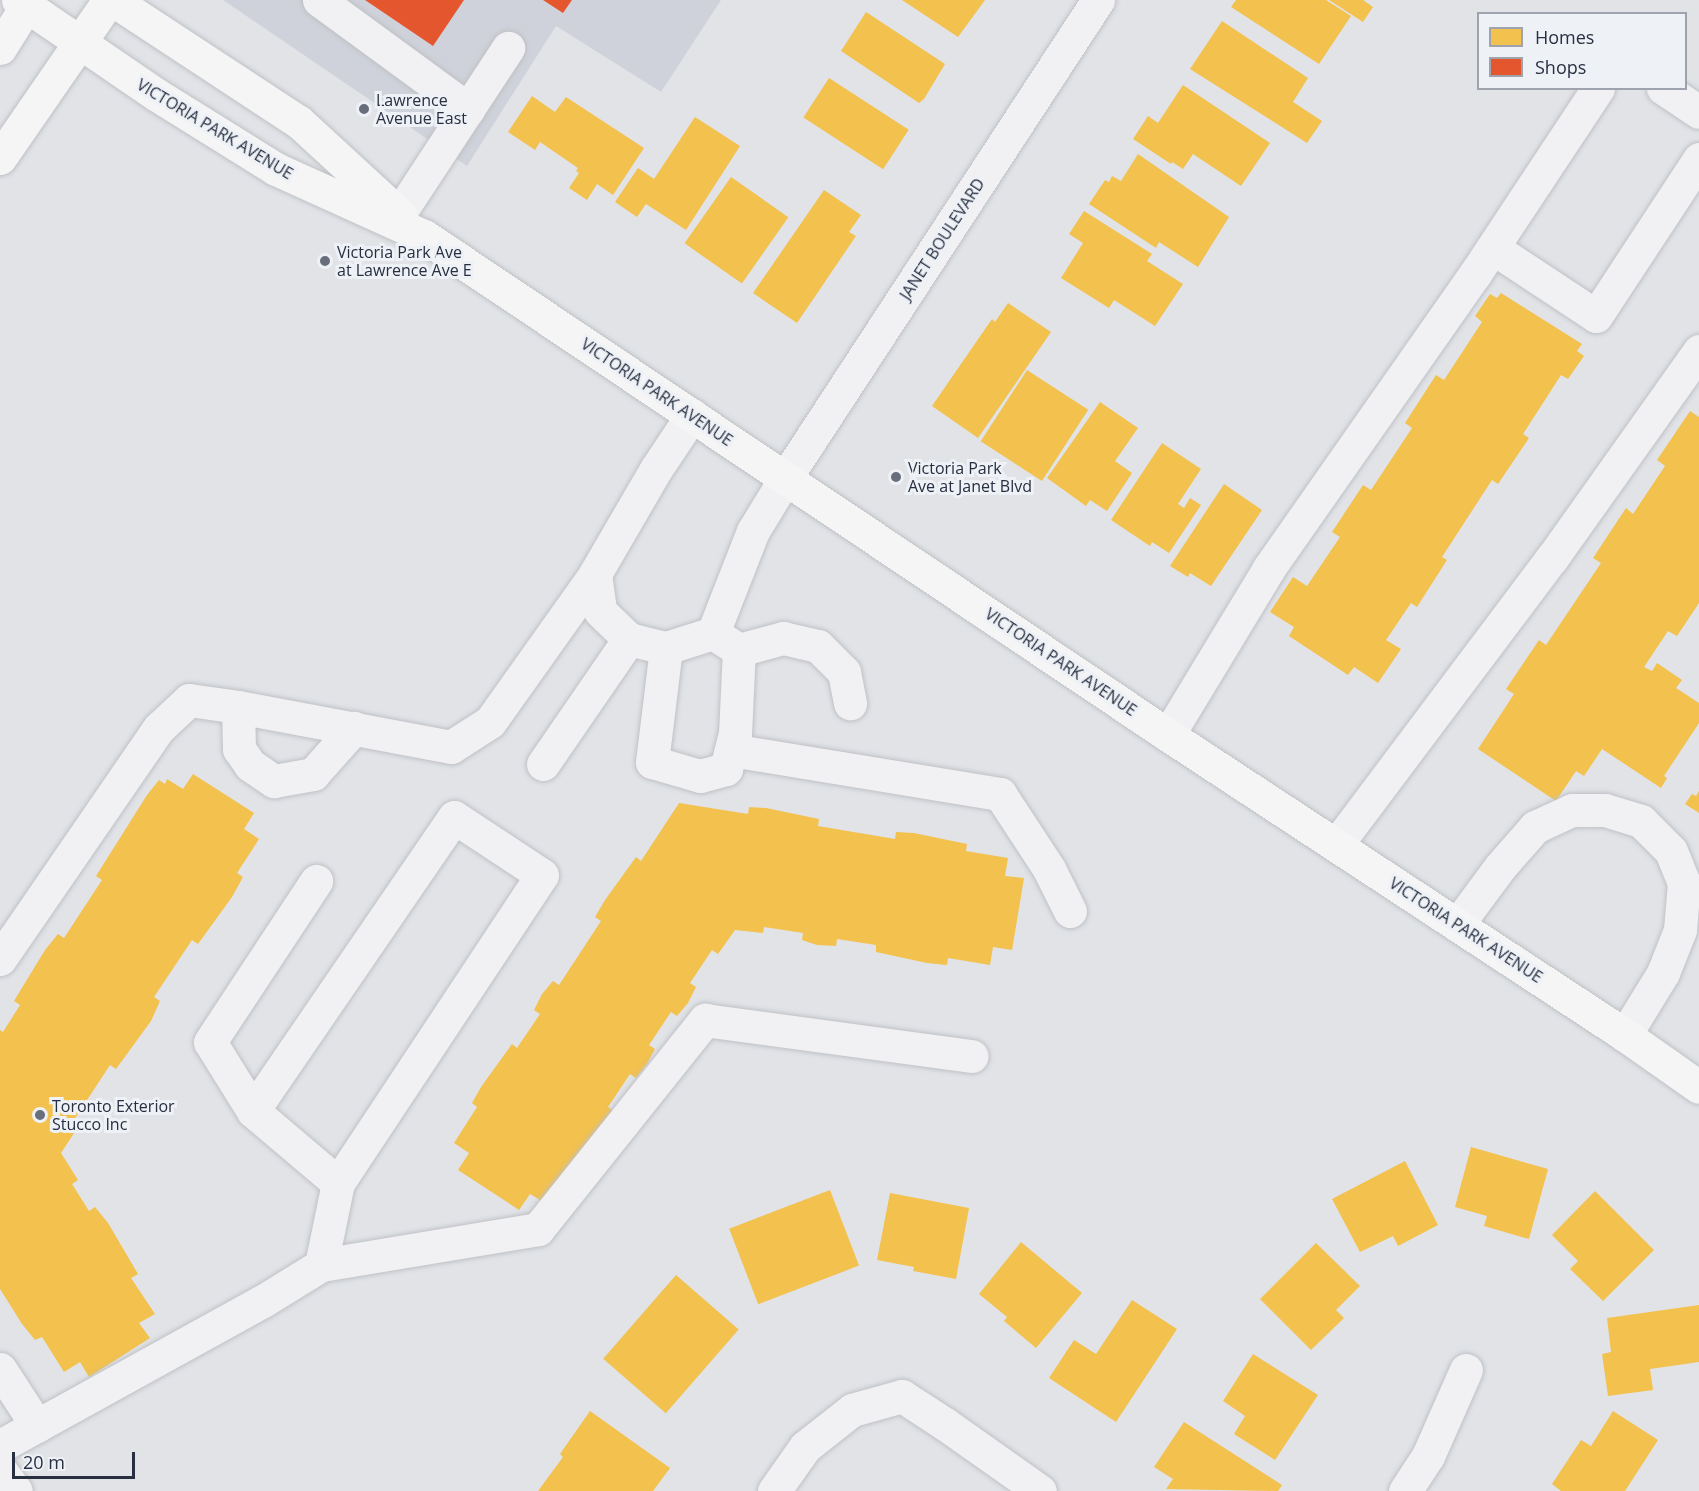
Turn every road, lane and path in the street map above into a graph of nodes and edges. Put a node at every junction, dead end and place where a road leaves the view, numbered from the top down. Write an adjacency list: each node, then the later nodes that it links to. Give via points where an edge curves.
1 (111, 0): 5 (main road); 14 (main road, VICTORIA PARK AVENUE, via 299,122)
2 (320, 0): 10 (street)
3 (1098, 0): 19 (street, JANET BOULEVARD)
4 (25, 2): 5 (main road, VICTORIA PARK AVENUE); 6 (main road)
5 (79, 43): 12 (main road); 15 (main road, VICTORIA PARK AVENUE, via 276,169)
6 (0, 48)
7 (508, 48): 10 (street)
8 (1597, 90): 16 (street)
9 (1667, 90): 11 (street)
10 (468, 109): 14 (street)
11 (1699, 112)
12 (0, 158)
13 (1699, 159): 16 (street, via 1596,316)
14 (399, 214): 15 (main road, VICTORIA PARK AVENUE)
15 (423, 236): 18 (main road, VICTORIA PARK AVENUE)
16 (1493, 248): 27 (street, via 1269,568)
17 (1699, 351): 30 (street, via 1552,558)
18 (692, 416): 19 (main road, VICTORIA PARK AVENUE); 20 (street)
19 (786, 477): 22 (street, JANET BOULEVARD, via 753,531); 27 (main road, VICTORIA PARK AVENUE)
20 (595, 574): 21 (street, via 600,611); 26 (street, via 490,722 451,747)
21 (629, 639): 23 (street); 29 (street)
22 (726, 641): 23 (street); 24 (street, via 783,638 818,646 844,672); 28 (street, JANET BOULEVARD, via 735,734)
23 (666, 648): 28 (street, via 652,762 700,776 726,769)
24 (849, 703)
25 (238, 707): 26 (street); 26 (street, via 239,749 250,765 274,781 313,774); 34 (street, via 189,700 159,728)
26 (354, 728)
27 (1168, 735): 30 (main road, VICTORIA PARK AVENUE)
28 (731, 750): 32 (street, via 1000,794 1049,869)
29 (543, 764)
30 (1336, 844): 33 (main road, VICTORIA PARK AVENUE)
31 (316, 881): 38 (street, via 210,1042)
32 (1070, 911)
33 (1457, 925): 35 (main road, VICTORIA PARK AVENUE); 35 (street, via 1534,827 1572,810 1605,810 1641,821 1671,851 1684,883 1680,930 1663,973)
34 (0, 959)
35 (1624, 1035): 37 (main road, VICTORIA PARK AVENUE)
36 (972, 1056): 40 (street, via 705,1020 538,1229)
37 (1699, 1087)
38 (254, 1111): 39 (street); 39 (street, via 454,817 542,875)
39 (338, 1182): 40 (street)
40 (321, 1265): 43 (street)
41 (0, 1369): 43 (street)
42 (1466, 1370): 49 (street, via 1428,1456)
43 (37, 1426): 44 (street)
44 (0, 1446)
45 (0, 1470): 46 (street)
46 (16, 1491)
47 (774, 1491): 48 (street, via 805,1447 852,1410 902,1396)
48 (1040, 1491)
49 (1406, 1491)

